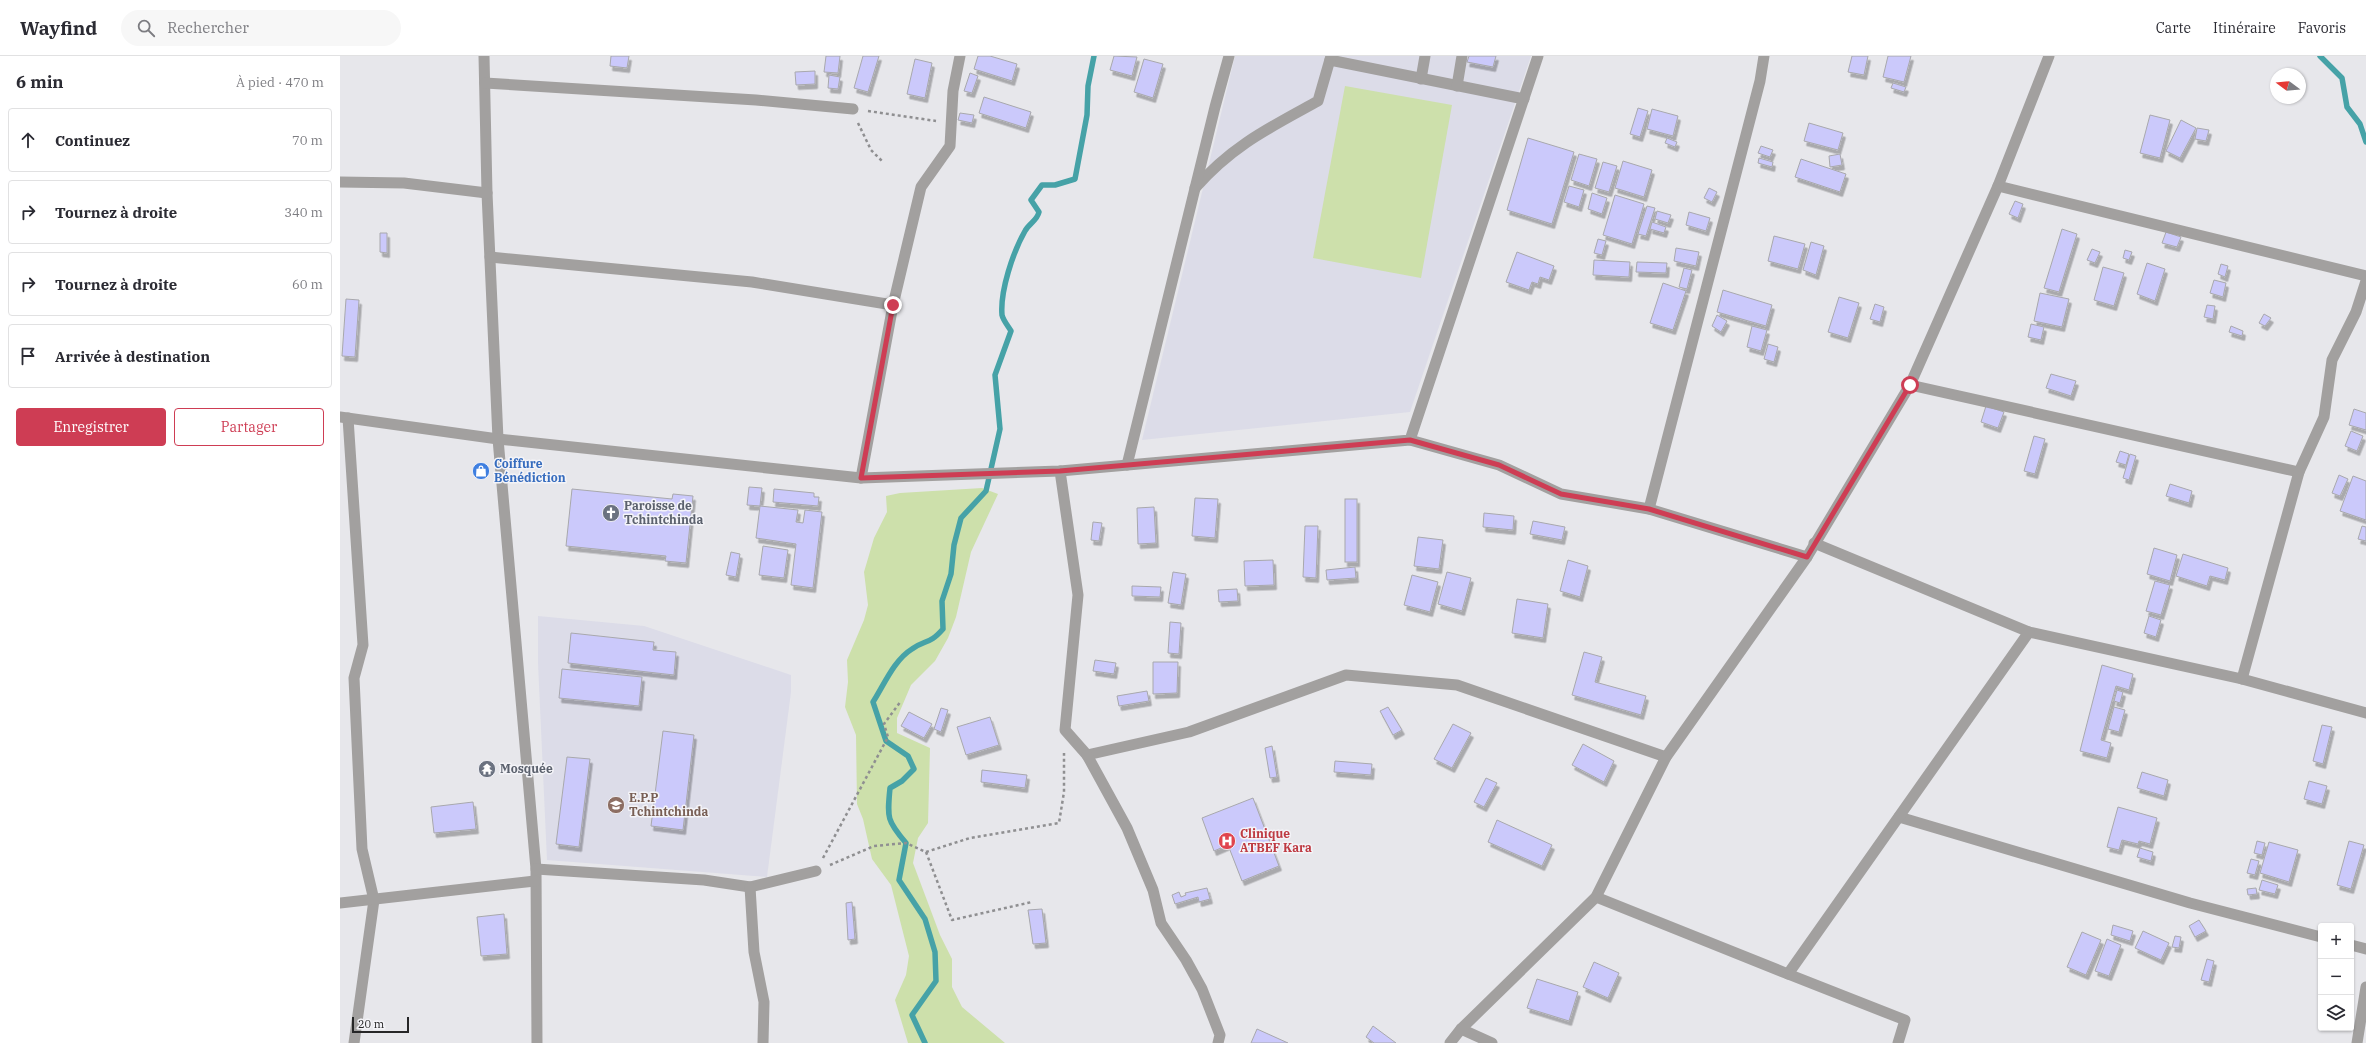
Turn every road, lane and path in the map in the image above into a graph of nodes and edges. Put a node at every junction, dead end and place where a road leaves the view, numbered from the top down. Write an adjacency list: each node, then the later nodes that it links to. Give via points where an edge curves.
1 (484, 56): 11 (street)
2 (960, 56): 15 (street, via 953,91)
3 (1229, 56): 19 (street)
4 (1425, 56): 10 (street)
5 (1462, 56): 12 (street)
6 (1538, 56): 13 (street)
7 (1764, 56): 33 (street, via 1758,89)
8 (2049, 56): 18 (street)
9 (1331, 58): 10 (street); 19 (street, via 1318,101 1253,136 1214,166)
10 (1421, 79): 12 (street)
11 (485, 83): 14 (street, via 756,100); 20 (street)
12 (1457, 86): 13 (street)
13 (1524, 99): 28 (street)
14 (854, 109): 15 (path, via 931,119); 16 (path, via 859,128 871,150)
15 (951, 125): 24 (street, via 950,146 921,187)
16 (883, 162)
17 (340, 182): 20 (street, via 404,183)
18 (1998, 186): 22 (street); 25 (street)
19 (1195, 188): 29 (street)
20 (487, 194): 21 (street)
21 (490, 258): 24 (street, via 752,282); 27 (street)
22 (2366, 276)
23 (2366, 281): 31 (street, via 2356,312 2332,360 2324,417)
24 (893, 305): 32 (street)
25 (1910, 385): 31 (street); 34 (street)
26 (344, 417): 27 (street); 50 (street, via 362,645 354,678 362,850)
27 (498, 439): 32 (street); 45 (street)
28 (1410, 440): 29 (street); 33 (street, via 1499,465 1561,494)
29 (1127, 465): 30 (street)
30 (1060, 471): 32 (street); 40 (street, via 1078,595)
31 (2300, 472): 37 (street)
32 (861, 478)
33 (1649, 509): 35 (street)
34 (1814, 543): 35 (street); 36 (street)
35 (1807, 557): 42 (street)
36 (2029, 632): 37 (street); 43 (street)
37 (2242, 679): 39 (street)
38 (901, 700): 46 (path, via 884,724 888,736)
39 (2366, 713)
40 (1065, 730): 41 (street); 44 (path, via 1064,792 1059,824 970,838)
41 (1087, 755): 42 (street, via 1189,732 1346,675 1457,685); 62 (street, via 1127,828 1153,890 1161,923 1202,989 1220,1034)
42 (1666, 757): 49 (street)
43 (1899, 816): 53 (street, via 2190,903); 56 (street)
44 (926, 852): 46 (path, via 906,843 874,846); 51 (path, via 952,920)
45 (536, 869): 47 (street); 48 (street, via 704,880)
46 (816, 871): 48 (street)
47 (535, 881): 50 (street); 60 (street)
48 (750, 887): 61 (street, via 754,952 764,1002)
49 (1596, 897): 56 (street); 58 (street)
50 (374, 900): 52 (street); 59 (street)
51 (1032, 902)
52 (340, 903)
53 (2318, 936)
54 (2354, 946): 55 (street)
55 (2366, 949)
56 (1788, 974): 65 (street, via 1905,1020)
57 (2366, 988): 66 (street)
58 (1461, 1029): 63 (street); 64 (street)
59 (354, 1043)
60 (537, 1043)
61 (763, 1043)
62 (1218, 1043)
63 (1450, 1043)
64 (1492, 1043)
65 (1898, 1043)
66 (2357, 1043)

